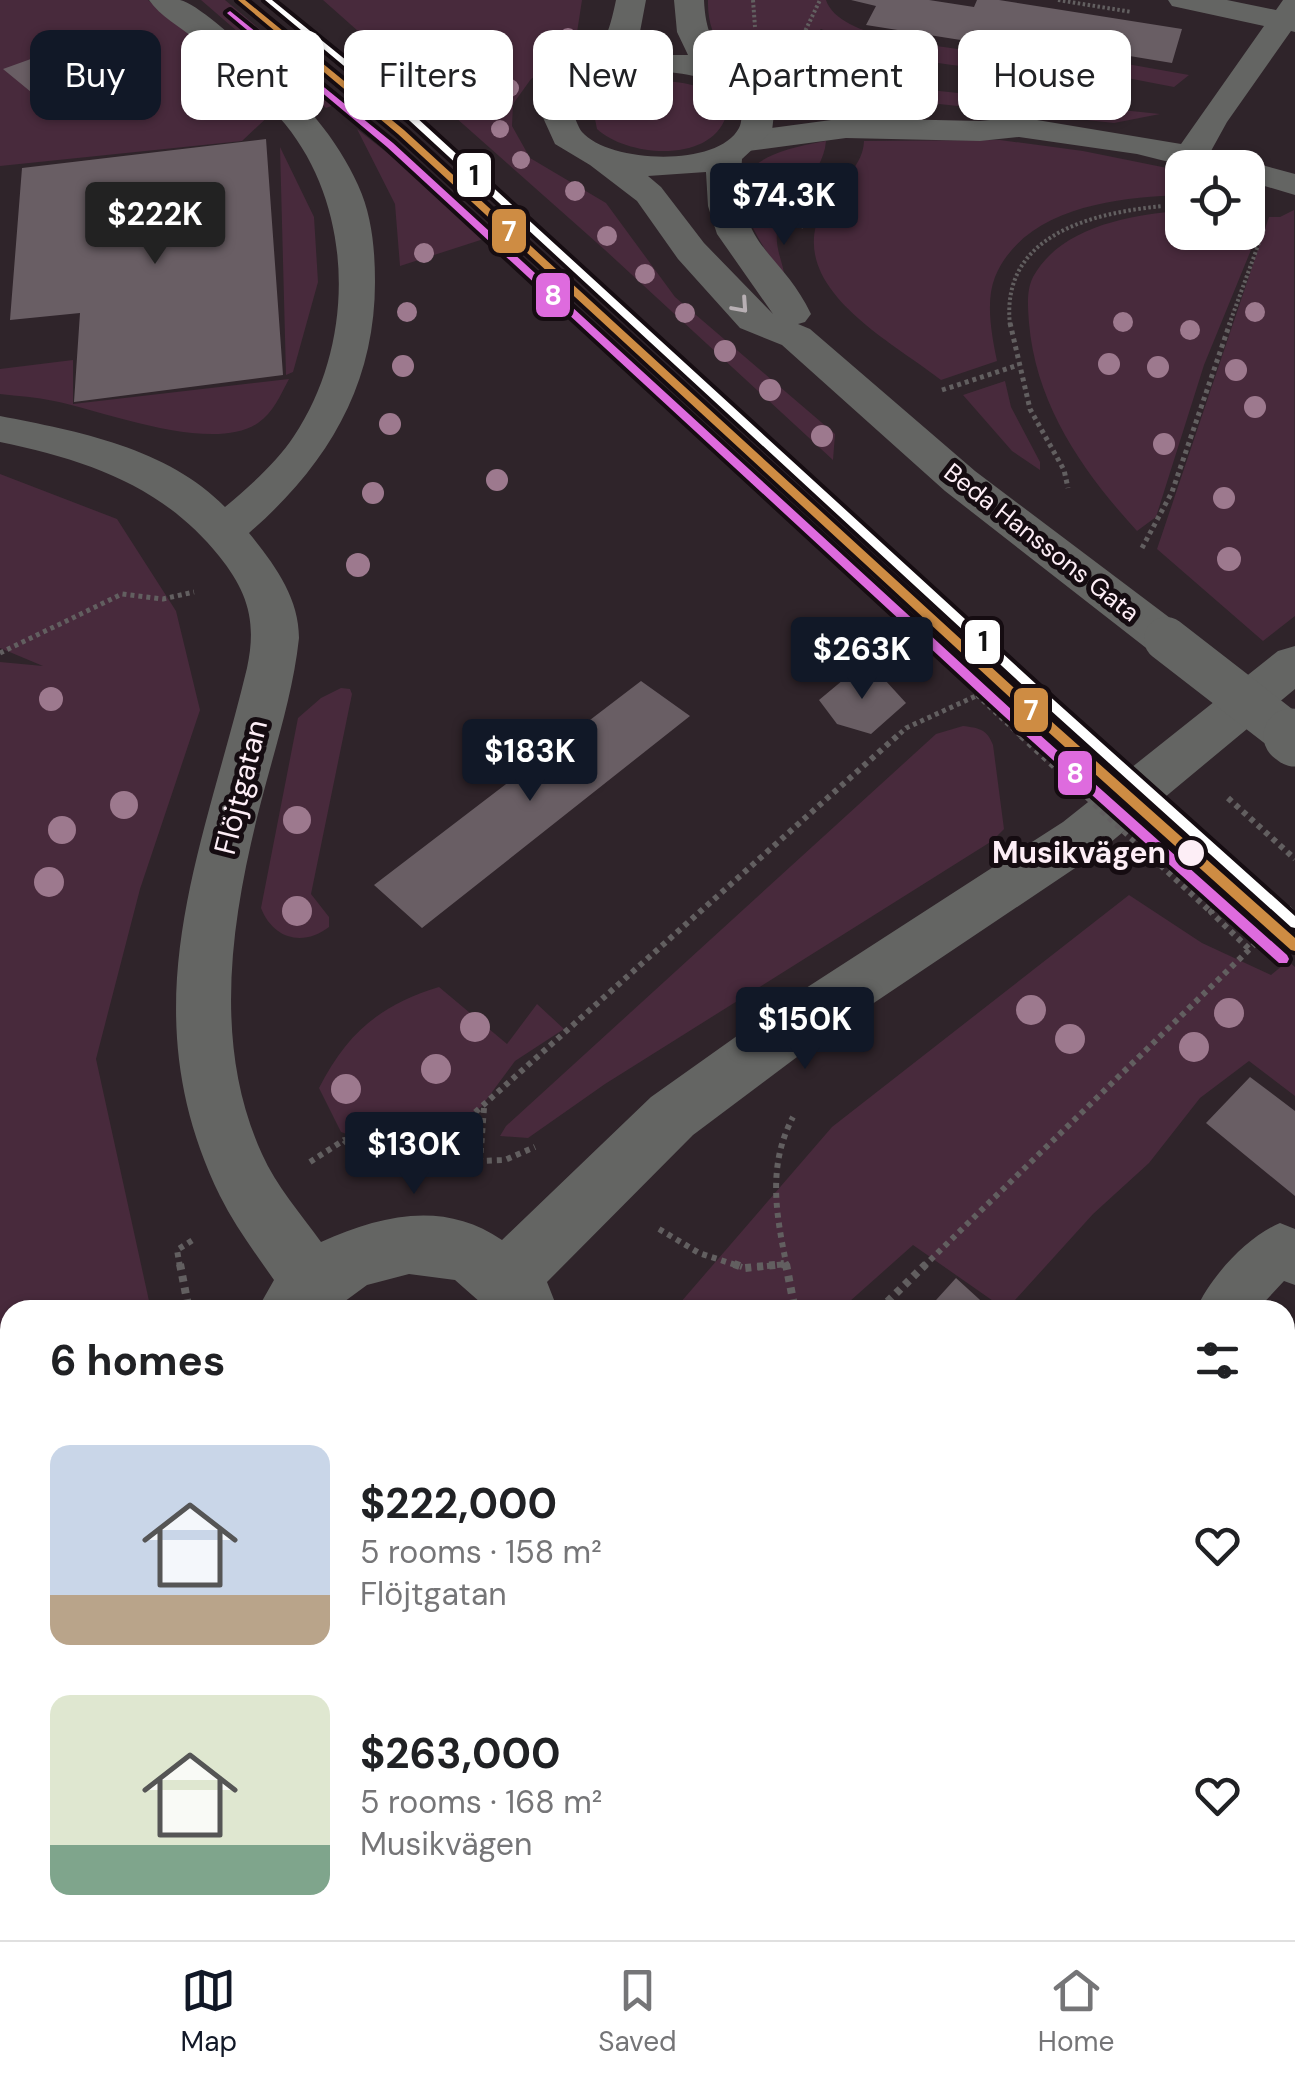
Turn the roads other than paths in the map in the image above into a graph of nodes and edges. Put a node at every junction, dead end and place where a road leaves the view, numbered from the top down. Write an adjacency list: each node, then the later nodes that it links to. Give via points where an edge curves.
1 (164, 0): 20 (street, via 301,120 330,162 354,242 358,303 334,398 314,438 270,492)
2 (632, 0): 6 (street, Beda Hanssons Gata)
3 (688, 0): 7 (street, Beda Hanssons Gata)
4 (1183, 0): 5 (street)
5 (1291, 16): 13 (street)
6 (626, 30)
7 (693, 42)
8 (938, 109): 11 (street, via 986,114)
9 (556, 120): 15 (street, Beda Hanssons Gata, via 576,146)
10 (757, 120): 12 (street, Beda Hanssons Gata)
11 (1019, 127): 12 (street, via 846,128); 14 (street)
12 (736, 148): 15 (street, Beda Hanssons Gata, via 666,167); 18 (street, Beda Hanssons Gata, via 720,188 729,222 742,250 790,309)
13 (1195, 150)
14 (1165, 151)
15 (603, 159): 18 (street, Beda Hanssons Gata, one-way to 18, via 649,194 754,320)
16 (1265, 175): 17 (street)
17 (1295, 185)
18 (796, 337): 22 (street, Beda Hanssons Gata, bridge, via 960,481)
19 (0, 429): 20 (street, Flöjtgatan, via 125,460 162,478)
20 (224, 532): 25 (street, Flöjtgatan, via 249,562 275,615 264,695 215,895 203,1006 216,1107 236,1166)
21 (1295, 663): 24 (street, via 1081,838 809,1016 672,1116)
22 (1295, 740)
23 (1295, 1260): 26 (lane, via 1280,1248)
24 (517, 1294): 25 (street, via 456,1249 426,1243 396,1244 338,1264)
25 (301, 1297)
26 (1231, 1300)

